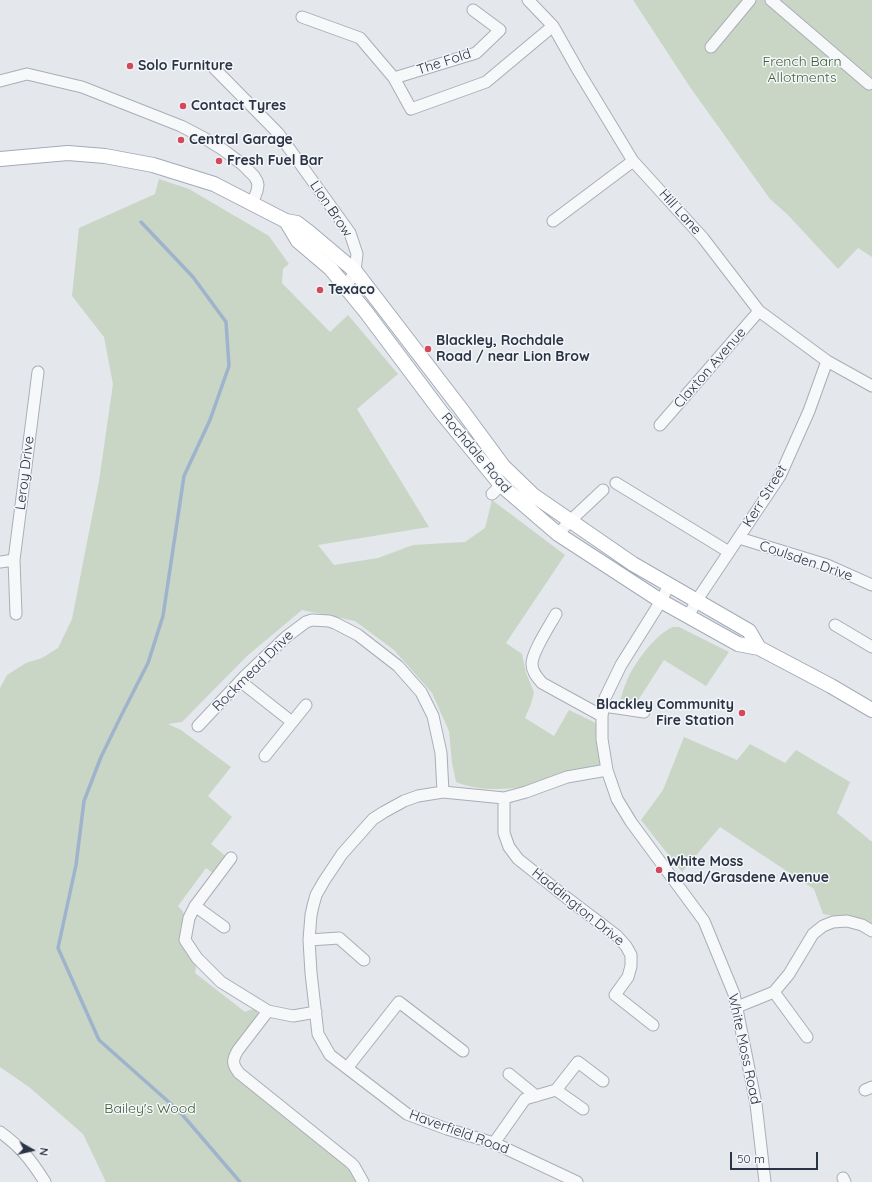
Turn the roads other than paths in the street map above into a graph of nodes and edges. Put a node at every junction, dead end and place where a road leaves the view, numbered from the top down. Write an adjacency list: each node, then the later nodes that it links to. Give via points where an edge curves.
1 (528, 0): 6 (street, Hill Lane)
2 (750, 0): 7 (street)
3 (771, 0): 11 (street)
4 (472, 10): 9 (street, The Fold, via 500,30 476,53)
5 (302, 17): 9 (street, via 360,38)
6 (553, 26): 9 (street, via 486,82 411,109); 13 (street, Hill Lane)
7 (711, 47)
8 (214, 68): 17 (street, Lion Brow, via 278,133 350,233 357,254)
9 (394, 78)
10 (0, 81): 14 (street, via 27,74 82,87 181,126 222,149 254,176 258,185)
11 (869, 84)
12 (0, 160): 14 (main road, Rochdale Road, via 68,153 105,156 153,165 196,178 214,184)
13 (633, 161): 16 (street); 19 (street, Hill Lane, via 703,238)
14 (252, 204): 15 (main road, Rochdale Road)
15 (286, 221): 17 (main road, Rochdale Road, via 302,226); 18 (main road, Rochdale Road, via 298,240 331,269)
16 (553, 221)
17 (355, 271): 18 (street, Lion Brow); 26 (main road, Rochdale Road, via 503,466 533,495)
18 (346, 287): 27 (main road, Rochdale Road, via 441,412 496,490)
19 (759, 311): 20 (street, Hill Lane); 23 (street, Claxton Avenue)
20 (827, 361): 22 (street, Hill Lane); 28 (street, Kerr Street, via 809,411 780,476)
21 (38, 372): 30 (street, Leroy Drive)
22 (872, 386)
23 (660, 425)
24 (616, 483): 29 (street)
25 (603, 490): 26 (street)
26 (571, 520): 27 (street); 32 (main road, Rochdale Road, via 633,564)
27 (558, 534): 34 (main road, Rochdale Road)
28 (739, 538): 29 (street, Kerr Street); 33 (street, Coulsden Drive, via 827,566)
29 (729, 552): 35 (street, Kerr Street)
30 (14, 560): 31 (street); 36 (street, Leroy Drive)
31 (0, 562)
32 (669, 585): 34 (street, White Moss Road); 35 (main road, Rochdale Road)
33 (872, 585)
34 (661, 601): 38 (main road, Rochdale Road); 45 (street, White Moss Road, via 621,664 605,698)
35 (696, 601): 38 (street, Kerr Street); 41 (main road, Rochdale Road, via 749,630)
36 (16, 614)
37 (556, 614): 45 (street, via 536,650 532,664 535,675 542,683)
38 (688, 616): 41 (main road, Rochdale Road, via 738,644)
39 (835, 625): 40 (street)
40 (872, 647)
41 (759, 648): 44 (main road, Rochdale Road)
42 (240, 682): 47 (street); 48 (street, Rockmead Drive); 51 (street, Rockmead Drive, via 286,637 306,622 329,621 358,635 398,666 421,692 433,716 441,753)
43 (306, 706): 47 (street)
44 (872, 710)
45 (603, 711): 46 (street); 50 (street, White Moss Road, via 602,739)
46 (644, 712)
47 (292, 722): 49 (street)
48 (198, 726)
49 (265, 756)
50 (607, 770): 52 (street, Haverfield Road, via 567,777); 60 (street, White Moss Road, via 617,799 631,822 704,921)
51 (443, 792): 52 (street, Haverfield Road); 57 (street, Haverfield Road, via 404,801 373,819 342,854 316,895)
52 (504, 798): 63 (street, Haddington Drive, via 504,832 509,847 518,858 617,936 626,946 631,955 631,966 628,977 615,995)
53 (232, 858): 54 (street)
54 (195, 906): 55 (street); 61 (street, via 189,918 185,940 197,958 221,982)
55 (224, 927)
56 (872, 931): 59 (street, via 847,921 823,926 813,934 789,974)
57 (309, 940): 58 (street, via 339,938); 62 (street, Haverfield Road)
58 (364, 960)
59 (774, 992): 60 (street); 64 (street)
60 (737, 1007): 77 (street, White Moss Road, via 756,1104)
61 (268, 1011): 62 (street, via 294,1016); 75 (street, via 238,1050 234,1057 235,1068 351,1163)
62 (316, 1012): 66 (street, Haverfield Road, via 318,1034 330,1055)
63 (653, 1025)
64 (807, 1037)
65 (463, 1051): 66 (street, via 399,1002)
66 (347, 1068): 73 (street, Haverfield Road, via 407,1114)
67 (509, 1074): 70 (street)
68 (602, 1081): 69 (street, via 578,1062)
69 (556, 1090): 70 (street); 71 (street)
70 (536, 1096): 73 (street, via 525,1099)
71 (583, 1109)
72 (0, 1132): 74 (street, via 14,1142 33,1163)
73 (494, 1143): 76 (street, Haverfield Road)
74 (45, 1182)
75 (363, 1182)
76 (577, 1182)
77 (764, 1182)

